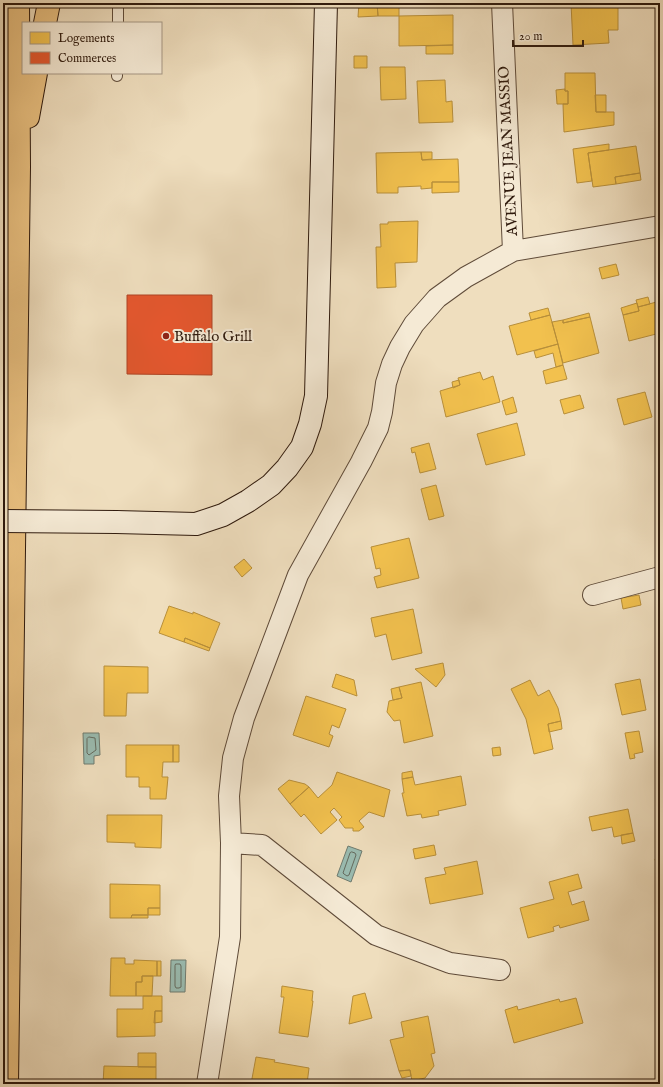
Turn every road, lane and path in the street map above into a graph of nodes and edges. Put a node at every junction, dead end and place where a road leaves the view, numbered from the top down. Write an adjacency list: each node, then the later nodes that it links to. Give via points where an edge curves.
1 (18, 3): 11 (main road)
2 (49, 3): 7 (main road)
3 (118, 3): 8 (lane)
4 (326, 3): 14 (street, bridge, via 316,396 302,447 287,468 248,501 223,515 196,524)
5 (502, 3): 13 (street, AVENUE JEAN MASSIO)
6 (657, 3): 9 (path)
7 (46, 22)
8 (118, 22)
9 (660, 36)
10 (36, 74): 11 (main road)
11 (19, 167): 19 (main road)
12 (660, 226): 13 (street)
13 (512, 251): 17 (street, via 466,276 437,298 414,324 400,347 386,383 378,428 362,462 298,575 244,718 233,758 229,796)
14 (3, 521)
15 (660, 577): 16 (street)
16 (593, 594)
17 (231, 843): 18 (street, via 262,845 376,935 450,963); 20 (street, via 230,937)
18 (500, 970)
19 (7, 1084)
20 (207, 1084)

